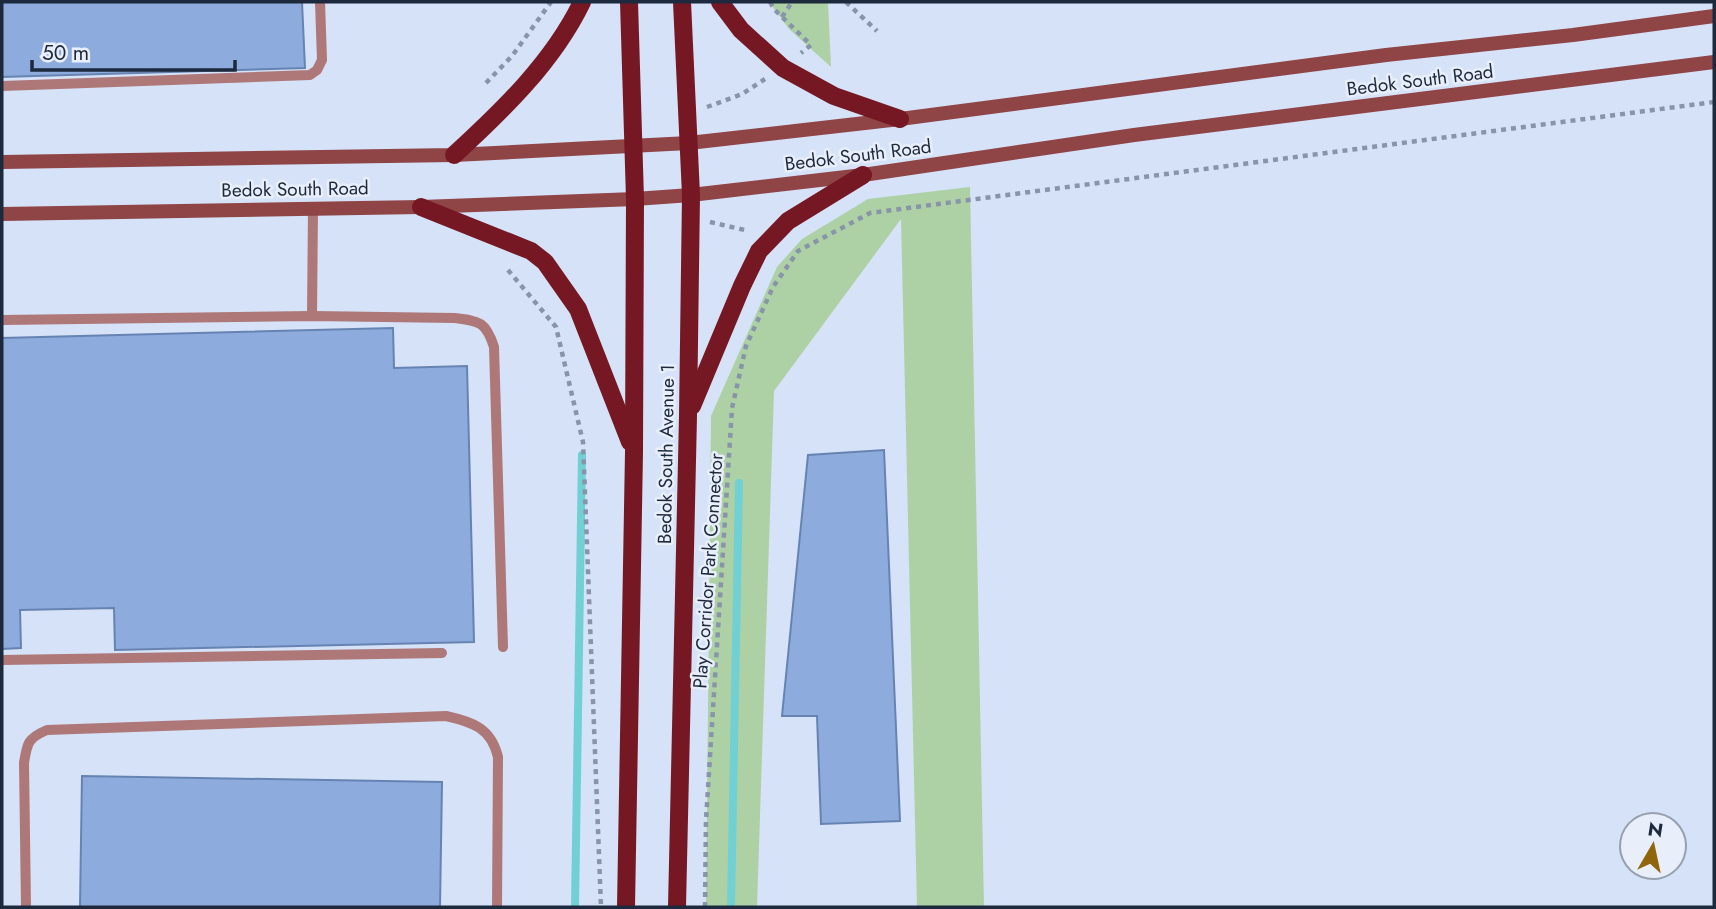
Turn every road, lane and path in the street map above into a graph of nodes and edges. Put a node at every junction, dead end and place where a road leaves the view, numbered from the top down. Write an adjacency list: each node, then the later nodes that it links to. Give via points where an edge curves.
1 (320, 2): 16 (lane, via 322,60 310,75)
2 (551, 2): 15 (path)
3 (582, 2): 21 (main road, via 536,72)
4 (629, 2): 20 (main road, Bedok South Avenue 1)
5 (681, 2): 19 (main road, Bedok South Avenue 1)
6 (720, 2): 18 (main road, via 741,30 783,68 834,96)
7 (770, 2): 11 (path)
8 (792, 2): 11 (path)
9 (846, 2): 12 (path)
10 (1714, 16): 18 (main road, Bedok South Road)
11 (782, 17): 13 (path)
12 (877, 31)
13 (811, 45)
14 (1714, 62): 23 (main road, Bedok South Road, via 1134,135)
15 (486, 83)
16 (2, 86)
17 (1714, 102): 42 (path, Play Corridor Park Connector, via 870,213 798,251 773,287 746,346 732,408 706,820)
18 (900, 119): 19 (main road, Bedok South Road)
19 (690, 143): 20 (main road, Bedok South Road); 24 (main road, Bedok South Avenue 1)
20 (634, 146): 21 (main road, Bedok South Road); 25 (main road, Bedok South Avenue 1)
21 (454, 155): 22 (main road, Bedok South Road)
22 (2, 162)
23 (863, 175): 24 (main road, Bedok South Road); 32 (main road, via 788,220 759,251)
24 (691, 195): 25 (main road, Bedok South Road); 32 (main road, Bedok South Avenue 1)
25 (635, 199): 26 (main road, Bedok South Road); 33 (main road, Bedok South Avenue 1)
26 (421, 207): 27 (main road, Bedok South Road); 33 (main road, via 531,251 545,262 578,309)
27 (313, 208): 28 (main road, Bedok South Road); 30 (lane)
28 (2, 214)
29 (508, 270): 39 (path, via 556,327 583,442)
30 (313, 316): 31 (lane); 34 (lane, via 470,320 490,333)
31 (2, 320)
32 (688, 416): 41 (main road, Bedok South Avenue 1)
33 (634, 452): 40 (main road, Bedok South Avenue 1)
34 (503, 647)
35 (442, 653): 36 (lane)
36 (2, 660)
37 (26, 907): 38 (lane, via 24,763 26,749 36,735 47,730 446,716 469,721 486,732 498,757)
38 (497, 907)
39 (601, 907)
40 (626, 907)
41 (677, 907)
42 (705, 907)

